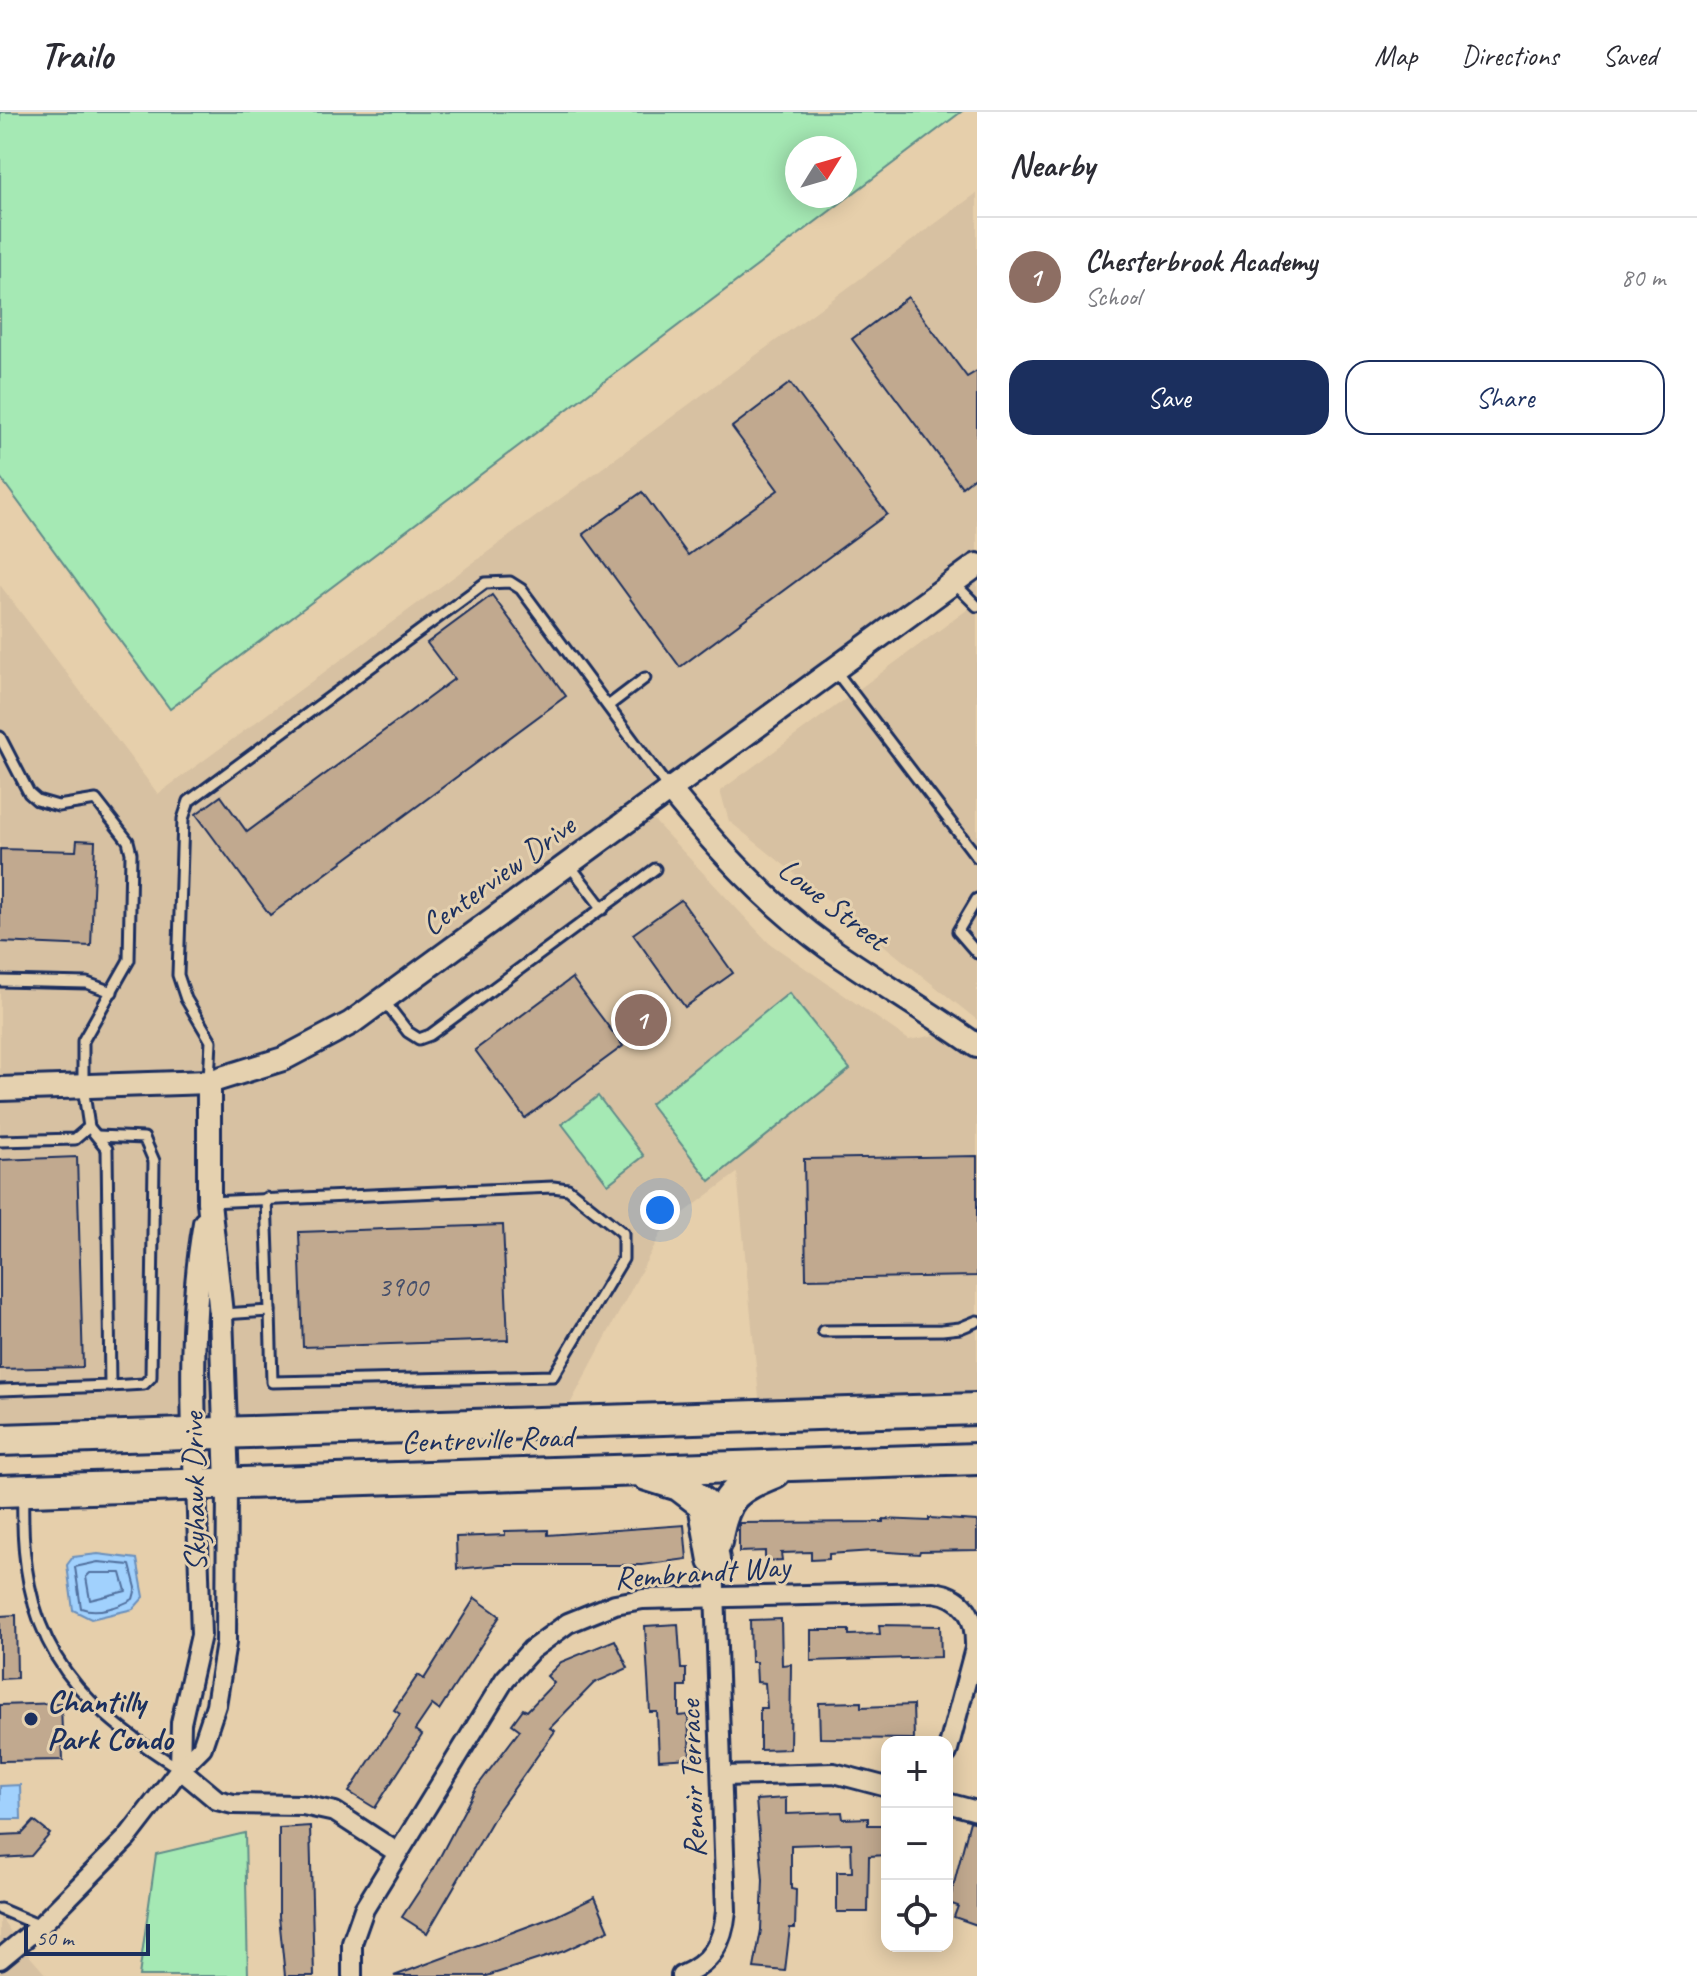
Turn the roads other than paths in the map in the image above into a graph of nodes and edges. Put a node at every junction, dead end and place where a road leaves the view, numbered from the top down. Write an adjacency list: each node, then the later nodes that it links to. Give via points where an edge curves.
1 (977, 565): 2 (street, Centerview Drive)
2 (953, 581): 3 (lane); 4 (street, Centerview Drive)
3 (977, 606)
4 (834, 669): 8 (street, Centerview Drive); 9 (lane)
5 (645, 678): 6 (lane)
6 (608, 706): 8 (lane); 19 (lane, via 521,589 510,582 490,581 193,796 183,819 178,975 211,1041)
7 (0, 737): 16 (lane, via 37,800 58,806 96,800 128,841 129,960)
8 (669, 789): 10 (street, Centerview Drive); 18 (street, Lowe Street, via 771,901 827,946)
9 (977, 857)
10 (568, 863): 13 (lane); 17 (street, Centerview Drive)
11 (655, 869): 13 (lane)
12 (977, 899): 14 (lane, via 958,931)
13 (603, 909): 17 (lane, via 430,1035 419,1039 408,1032)
14 (977, 953)
15 (0, 981): 16 (lane, via 87,983)
16 (112, 992): 20 (lane, via 83,1041)
17 (383, 999): 19 (street, Centerview Drive, via 283,1059)
18 (977, 1046)
19 (209, 1082): 20 (street, Centerview Drive); 26 (street, Skyhawk Drive)
20 (83, 1087): 21 (street, Centerview Drive); 22 (lane)
21 (0, 1089)
22 (89, 1127): 23 (lane); 24 (lane, via 75,1139)
23 (97, 1136): 31 (lane, via 107,1149); 31 (lane, via 144,1138 154,1161 151,1377 144,1384)
24 (0, 1141)
25 (266, 1198): 26 (lane); 27 (lane); 27 (lane, via 561,1187 618,1227 625,1244 623,1259 553,1376 272,1382)
26 (209, 1202): 28 (street, Skyhawk Drive); 35 (street, Skyhawk Drive, via 198,1264)
27 (270, 1311): 28 (lane)
28 (221, 1314): 34 (street, Skyhawk Drive)
29 (977, 1321): 30 (lane, via 942,1330)
30 (823, 1331)
31 (110, 1386): 32 (lane)
32 (0, 1390)
33 (977, 1409): 34 (main road, Centreville Road)
34 (225, 1433): 35 (main road, Centreville Road); 40 (street, Skyhawk Drive)
35 (194, 1434): 36 (main road, Centreville Road); 41 (street, Skyhawk Drive)
36 (0, 1440)
37 (977, 1459): 38 (main road, Centreville Road)
38 (791, 1466): 39 (main road, Centreville Road); 43 (main road, via 733,1494 720,1520)
39 (625, 1470): 40 (main road, Centreville Road); 43 (main road, via 695,1494 707,1516)
40 (227, 1483): 41 (main road, Centreville Road); 46 (street, Skyhawk Drive, via 221,1677 205,1738)
41 (196, 1484): 42 (main road, Centreville Road); 46 (street, Skyhawk Drive, via 201,1635 181,1723)
42 (12, 1490): 46 (lane, via 26,1571 54,1655 110,1722)
43 (714, 1560): 44 (street, Renoir Terrace)
44 (715, 1597): 45 (street, Rembrandt Way, via 950,1595 968,1610 976,1632); 47 (street, Renoir Terrace); 51 (street, Rembrandt Way, via 615,1604 568,1623 531,1650 493,1696)
45 (952, 1736)
46 (180, 1769): 51 (street, via 217,1800 335,1812); 53 (street, Skyhawk Drive, via 127,1838)
47 (722, 1776): 48 (street, via 834,1773); 56 (street, Renoir Terrace, via 725,1924 713,1953)
48 (881, 1785)
49 (953, 1805): 50 (street)
50 (977, 1811)
51 (398, 1853): 55 (street, Rembrandt Way, via 356,1924)
52 (0, 1909): 53 (lane)
53 (40, 1926): 54 (street, Skyhawk Drive)
54 (0, 1959)
55 (352, 1976)
56 (681, 1976)

